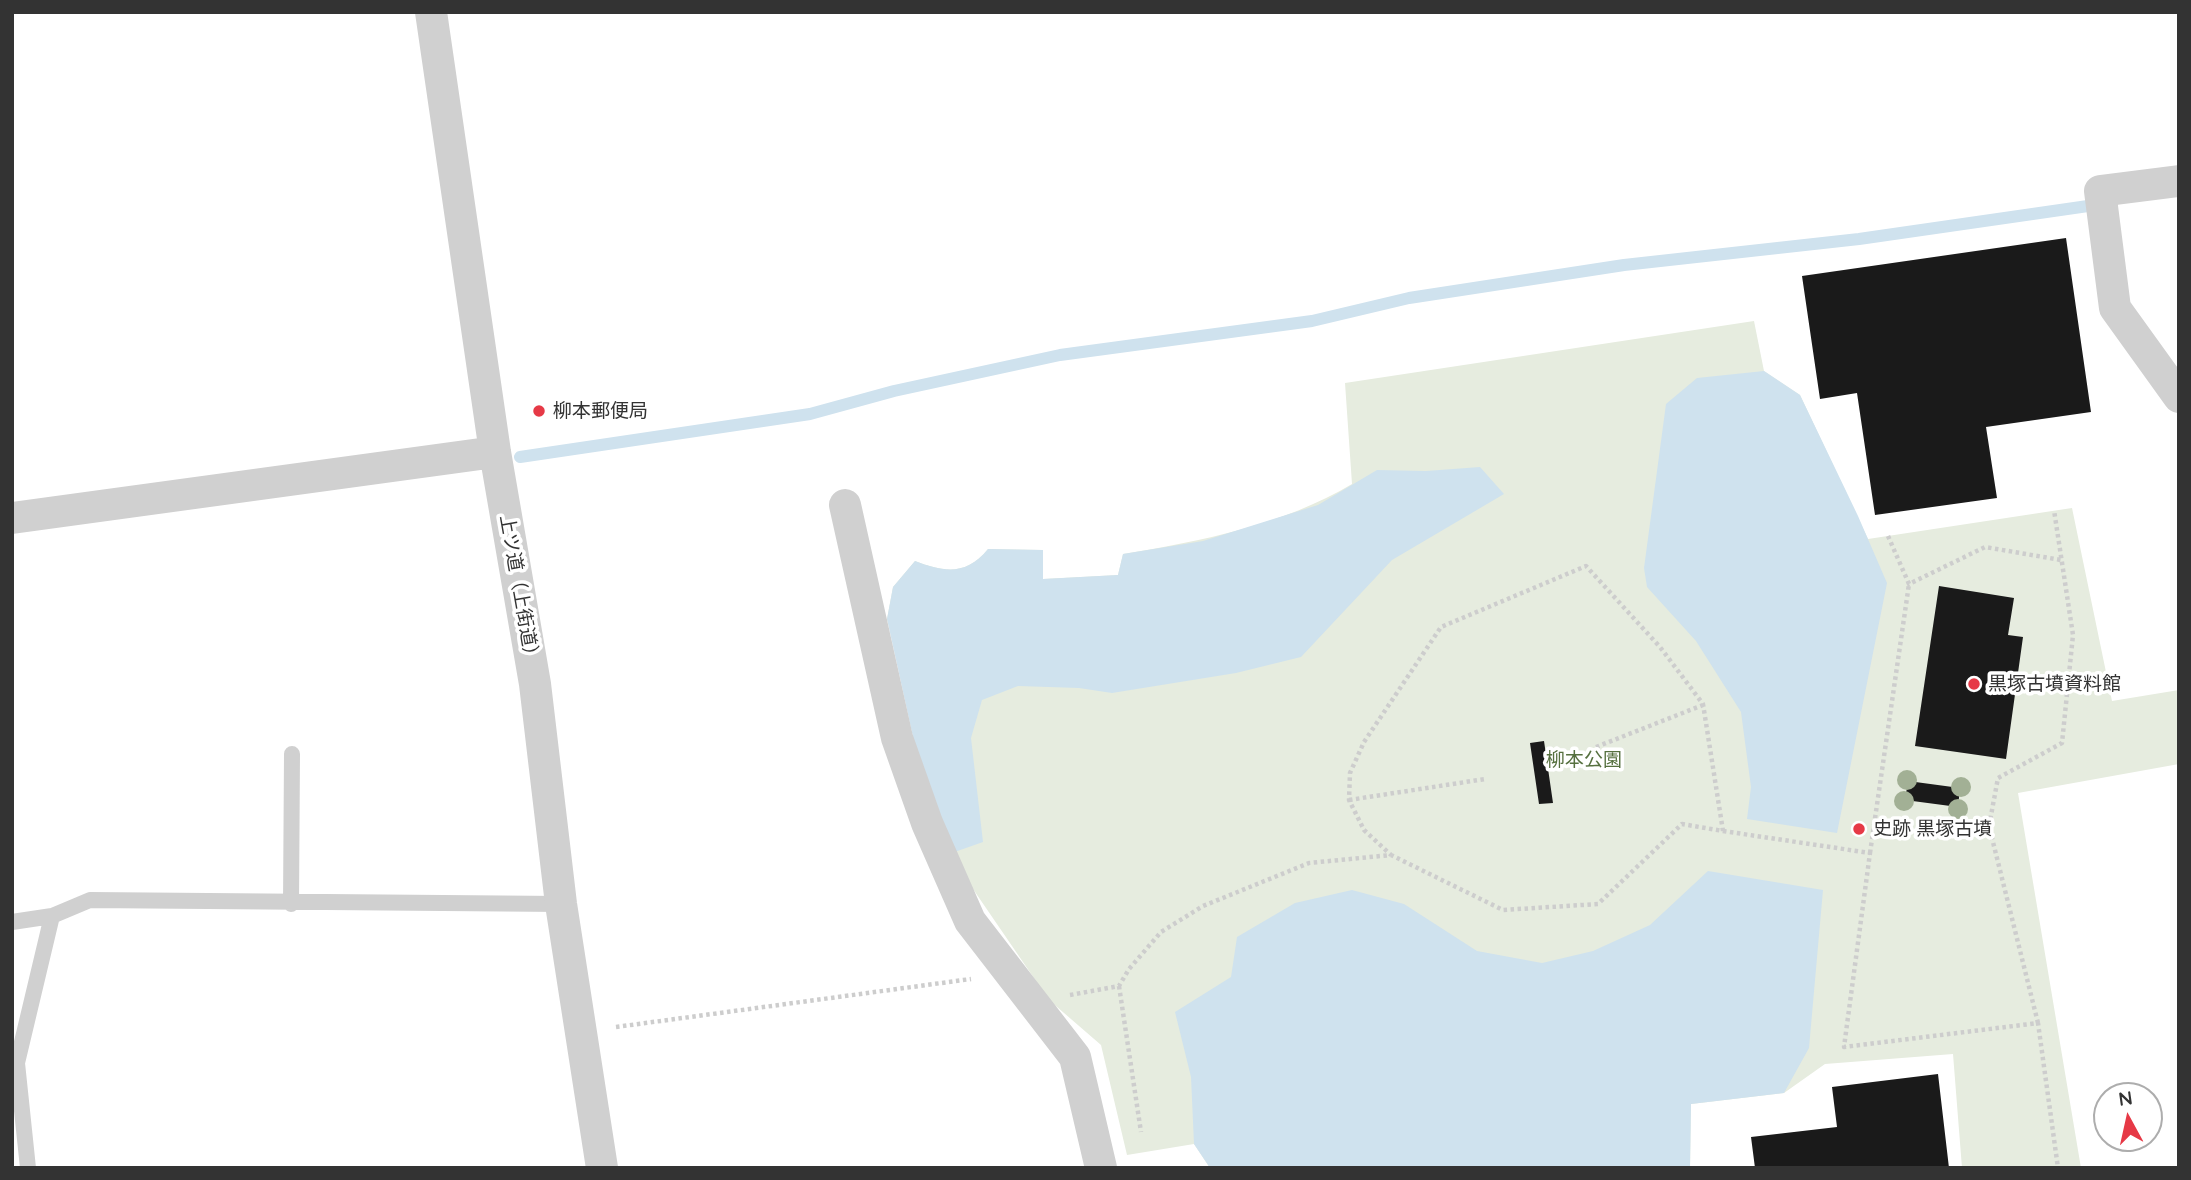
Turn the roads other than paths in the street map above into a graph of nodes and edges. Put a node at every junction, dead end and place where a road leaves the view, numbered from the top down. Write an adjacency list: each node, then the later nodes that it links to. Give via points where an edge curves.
1 (431, 12): 4 (street, 上ツ道（上街道）)
2 (2179, 181): 3 (street, via 2100,191 2115,308)
3 (2179, 397)
4 (495, 452): 6 (street); 9 (street, 上ツ道（上街道）, via 535,684)
5 (845, 505): 14 (street, via 897,738 927,823 970,921 1075,1057)
6 (12, 518)
7 (292, 754): 8 (lane)
8 (290, 904): 9 (lane); 10 (lane, via 90,900)
9 (561, 904): 13 (street, 上ツ道（上街道）)
10 (52, 916): 11 (lane); 12 (lane, via 17,1063)
11 (12, 922)
12 (28, 1168)
13 (602, 1168)
14 (1101, 1168)

